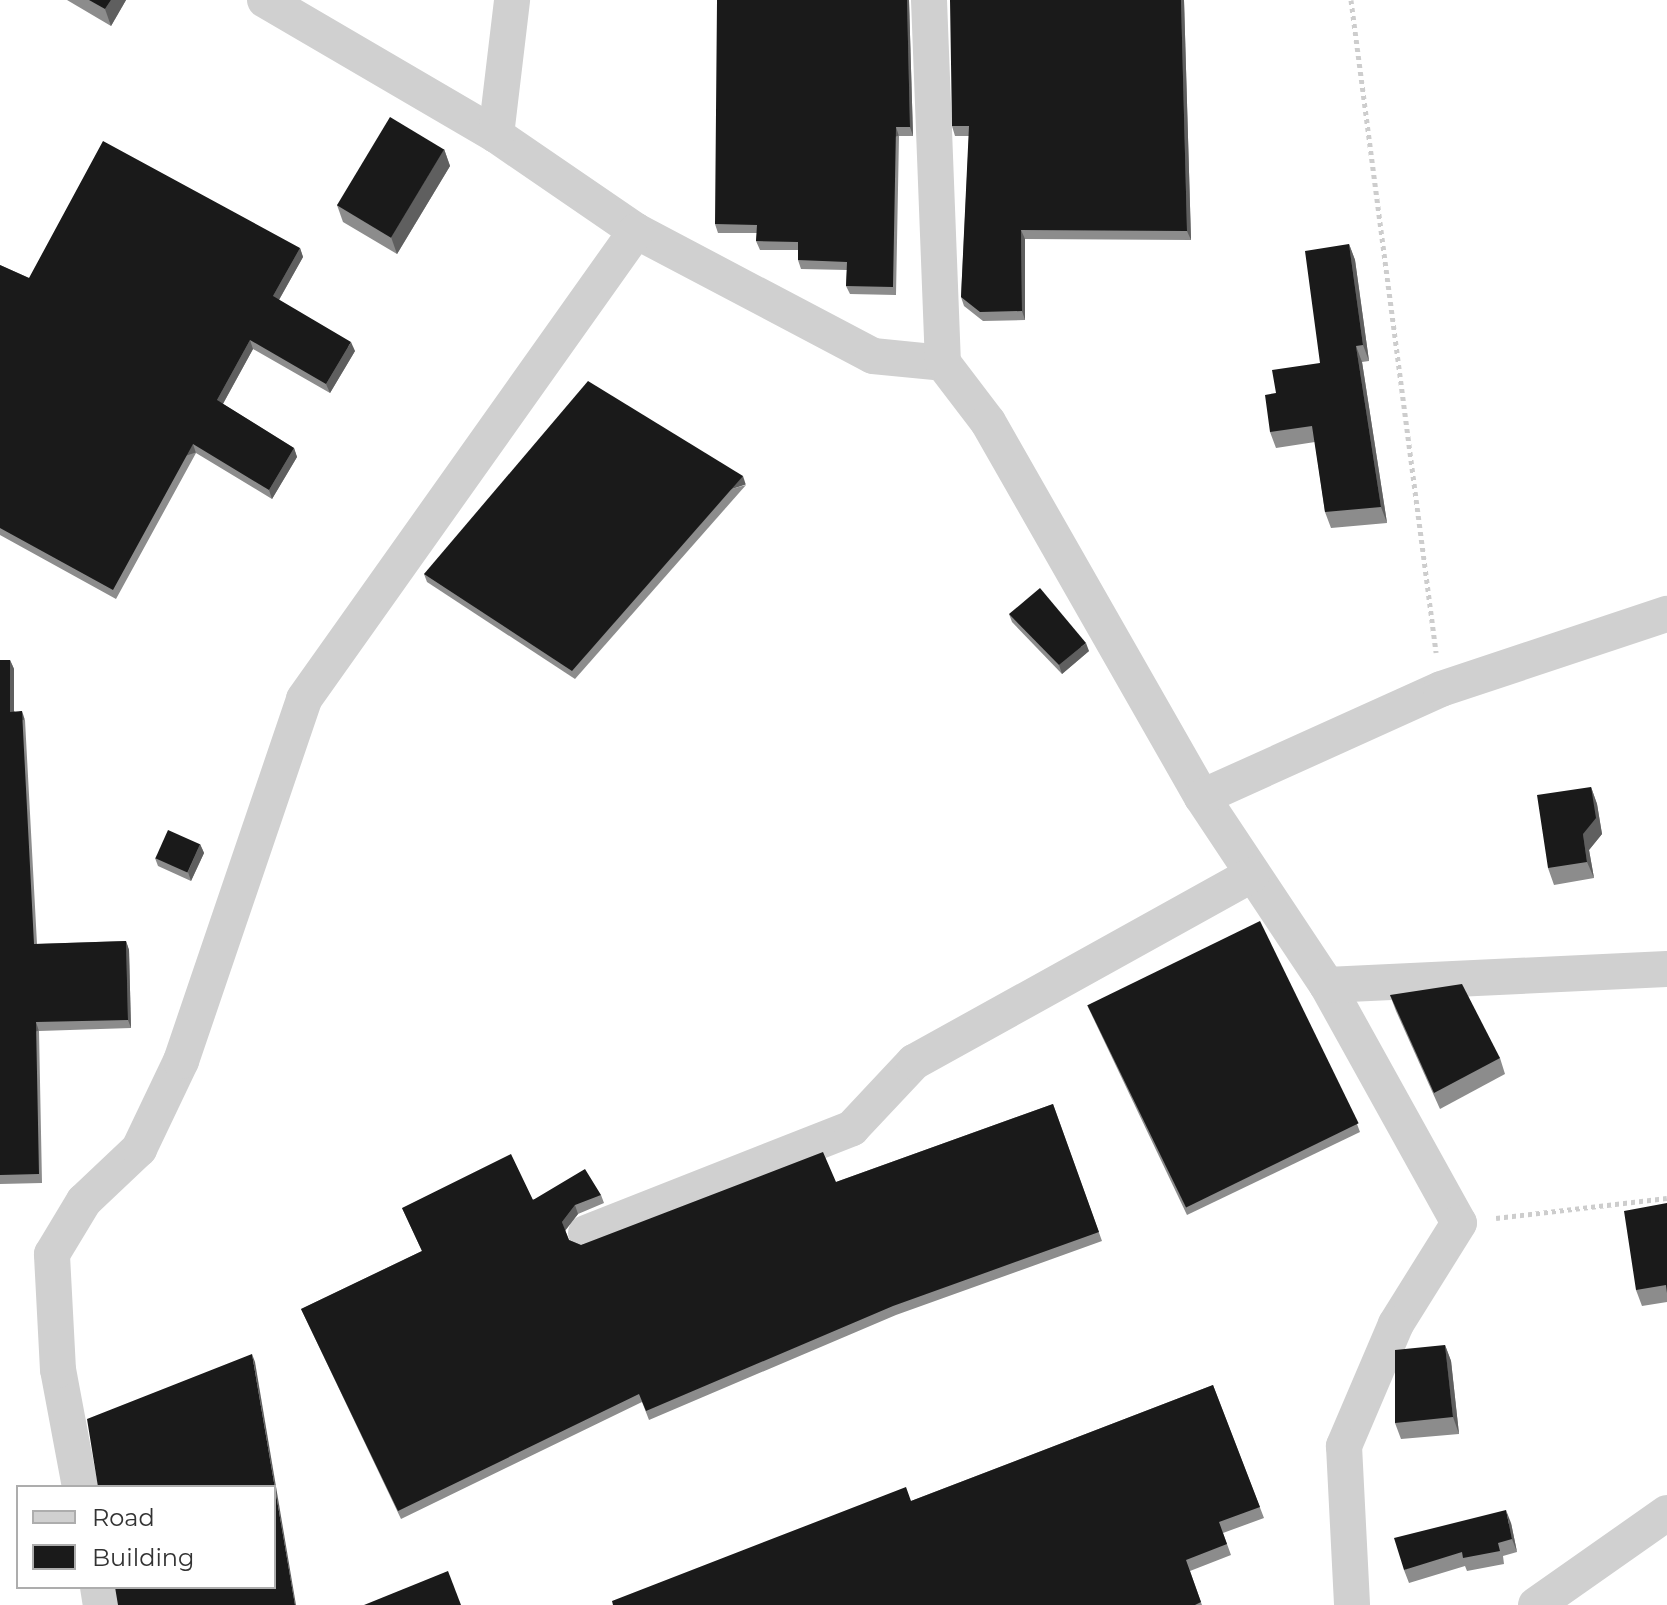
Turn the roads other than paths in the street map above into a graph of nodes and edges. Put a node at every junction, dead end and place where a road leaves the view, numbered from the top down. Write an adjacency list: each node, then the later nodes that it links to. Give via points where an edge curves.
1 (265, 0): 4 (street)
2 (512, 0): 4 (street)
3 (929, 0): 6 (street)
4 (496, 135): 5 (street)
5 (636, 231): 6 (street, via 873,356); 13 (street, via 304,699 181,1061 139,1149 84,1201 52,1254 58,1370)
6 (943, 363): 8 (street, via 988,422)
7 (1667, 614): 8 (street, via 1441,689)
8 (1202, 797): 9 (street)
9 (1252, 875): 11 (street); 12 (street, via 914,1062 852,1128)
10 (1667, 969): 11 (street)
11 (1327, 985): 15 (street, via 1459,1223 1396,1324 1344,1446)
12 (586, 1233)
13 (80, 1485)
14 (1667, 1513): 16 (street)
15 (1352, 1605)
16 (1536, 1605)

